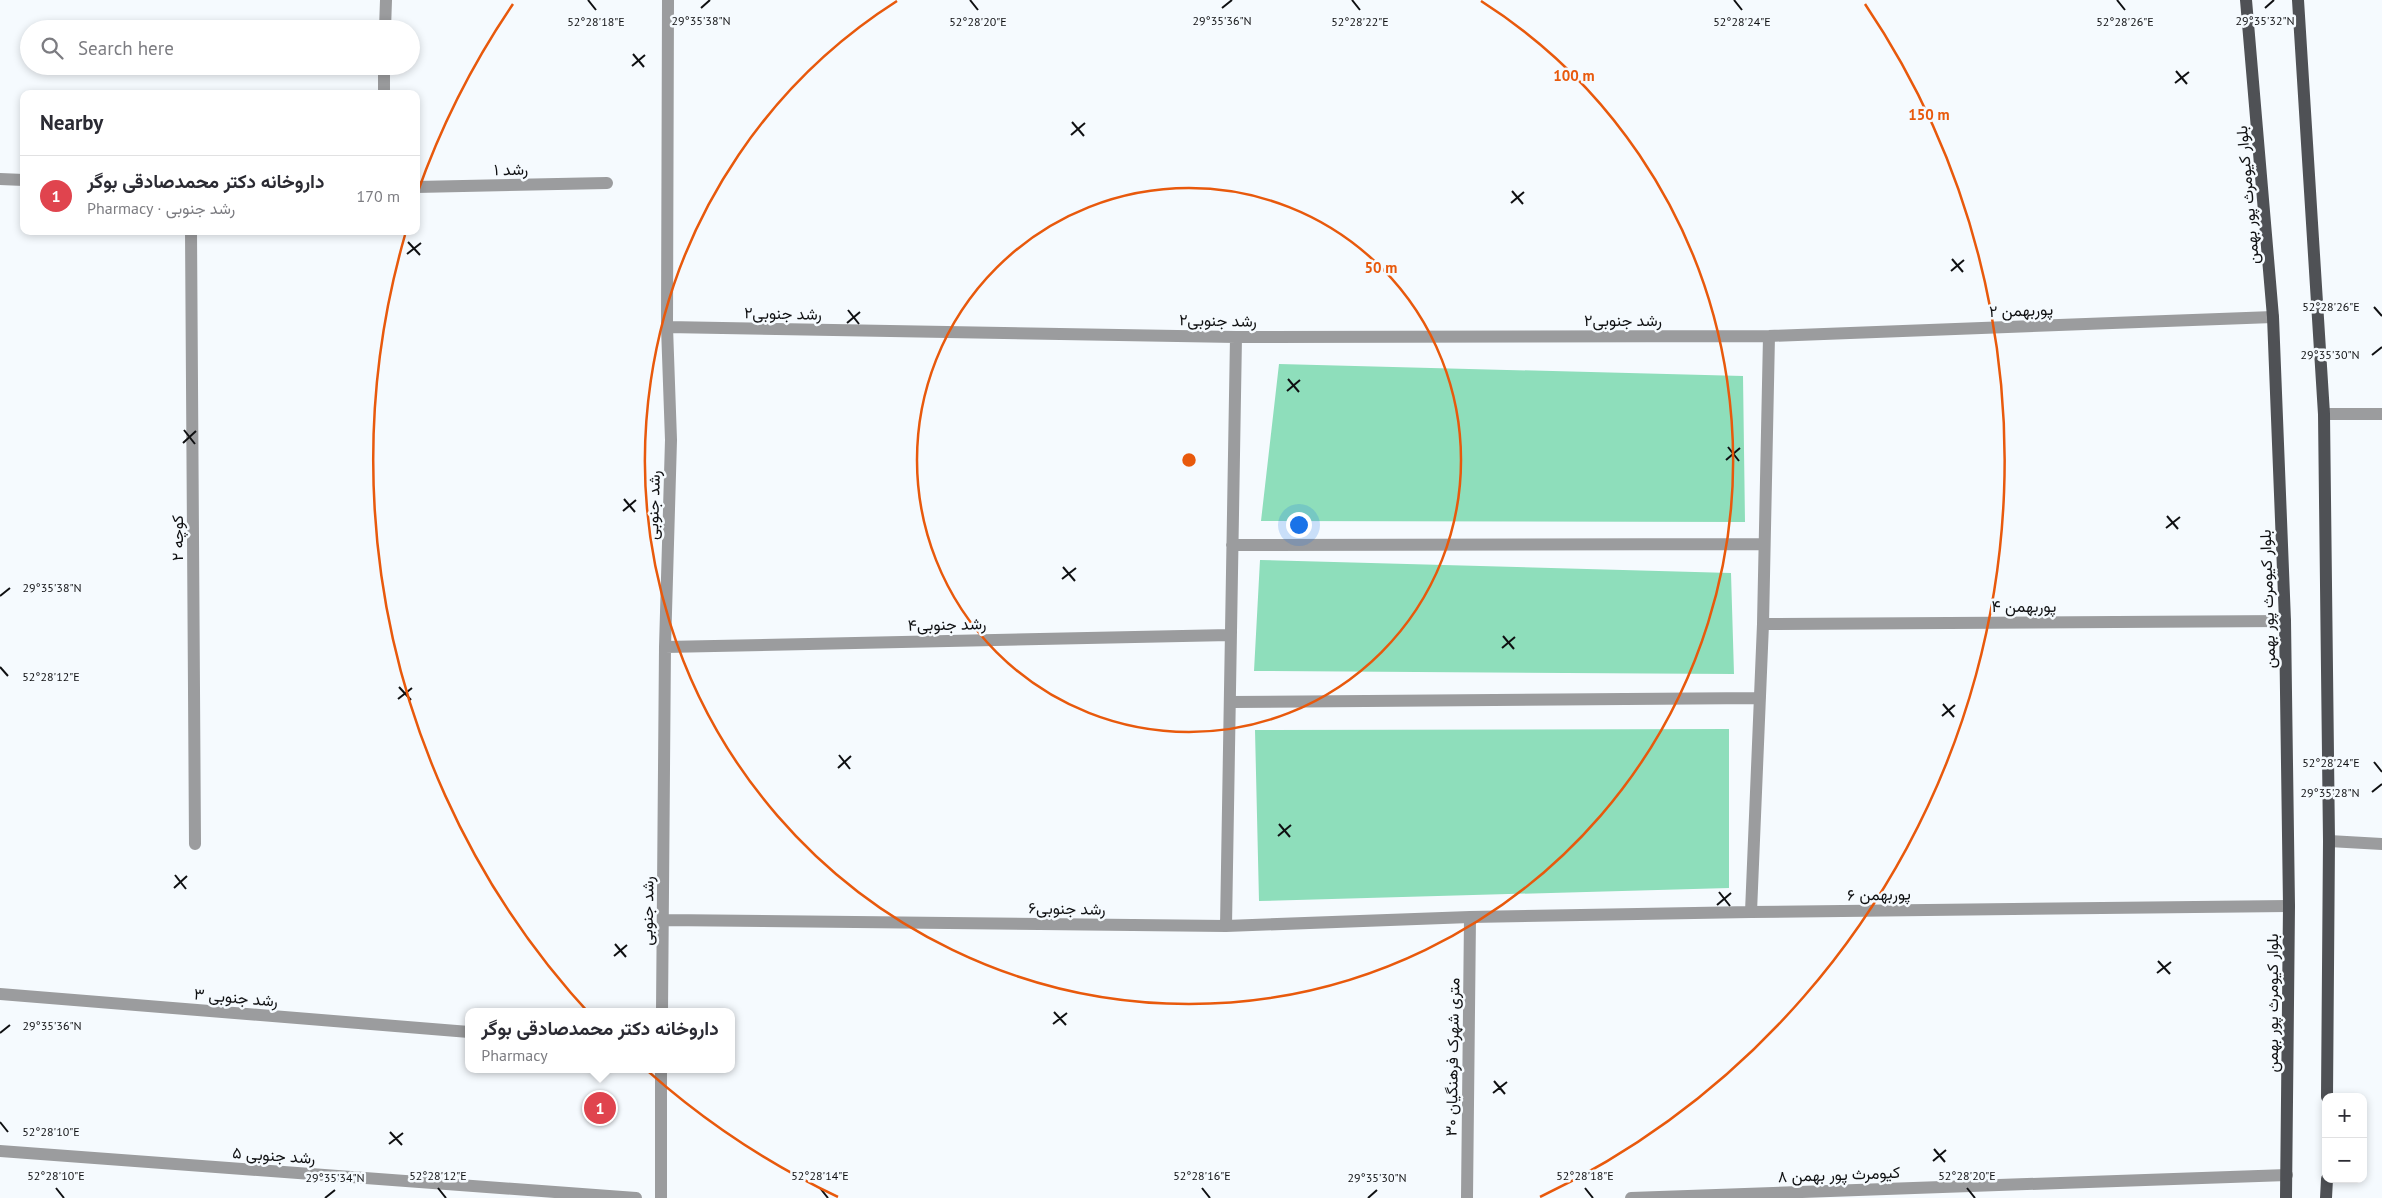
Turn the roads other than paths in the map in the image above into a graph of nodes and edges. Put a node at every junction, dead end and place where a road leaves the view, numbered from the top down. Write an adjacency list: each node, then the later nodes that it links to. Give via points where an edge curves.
1 (386, 0): 5 (street)
2 (668, 0): 14 (street, رشد جنوبی)
3 (2246, 0): 13 (main road, بلوار کیومرث پور بهمن)
4 (2298, 0): 17 (main road)
5 (385, 20)
6 (384, 75): 7 (street)
7 (384, 90)
8 (0, 179): 9 (street)
9 (20, 180)
10 (607, 183): 11 (street, رشد ۱)
11 (420, 188)
12 (191, 235): 28 (street, کوچه ۲)
13 (2273, 317): 16 (street, پوربهمن ۲); 21 (main road, بلوار کیومرث پور بهمن)
14 (667, 328): 15 (street, رشد جنوبی۲); 24 (street, رشد جنوبی, via 671,440)
15 (1236, 336): 16 (street, رشد جنوبی۲); 20 (street)
16 (1769, 336): 19 (street)
17 (2324, 414): 18 (street); 27 (main road)
18 (2382, 414)
19 (1764, 544): 20 (street); 22 (street)
20 (1232, 545): 23 (street)
21 (2285, 621): 22 (street, پوربهمن ۴); 30 (main road, بلوار کیومرث پور بهمن)
22 (1763, 624): 25 (street)
23 (1230, 635): 24 (street, رشد جنوبی۴); 26 (street)
24 (665, 646): 33 (street, رشد جنوبی)
25 (1760, 698): 26 (street); 31 (street)
26 (1231, 702): 34 (street)
27 (2329, 841): 29 (street); 39 (main road)
28 (195, 844)
29 (2382, 844)
30 (2289, 906): 31 (street, پوربهمن ۶); 41 (main road, بلوار کیومرث پور بهمن)
31 (1751, 912): 32 (street, پوربهمن ۶)
32 (1470, 917): 34 (street, رشد جنوبی۶); 45 (street, ۳۰ متری شهرک فرهنگیان)
33 (664, 920): 34 (street, رشد جنوبی۶); 36 (street, رشد جنوبی)
34 (1226, 926)
35 (0, 994): 37 (street, رشد جنوبی ۳)
36 (662, 1008)
37 (465, 1032)
38 (661, 1073): 44 (street)
39 (2327, 1093)
40 (0, 1151): 43 (street, رشد جنوبی ۵)
41 (2287, 1174): 46 (street, کیومرث پور بهمن ۸); 47 (main road, بلوار کیومرث پور بهمن)
42 (2326, 1183): 48 (main road)
43 (636, 1198)
44 (662, 1198)
45 (1467, 1198)
46 (1631, 1198)
47 (2286, 1198)
48 (2326, 1198)

